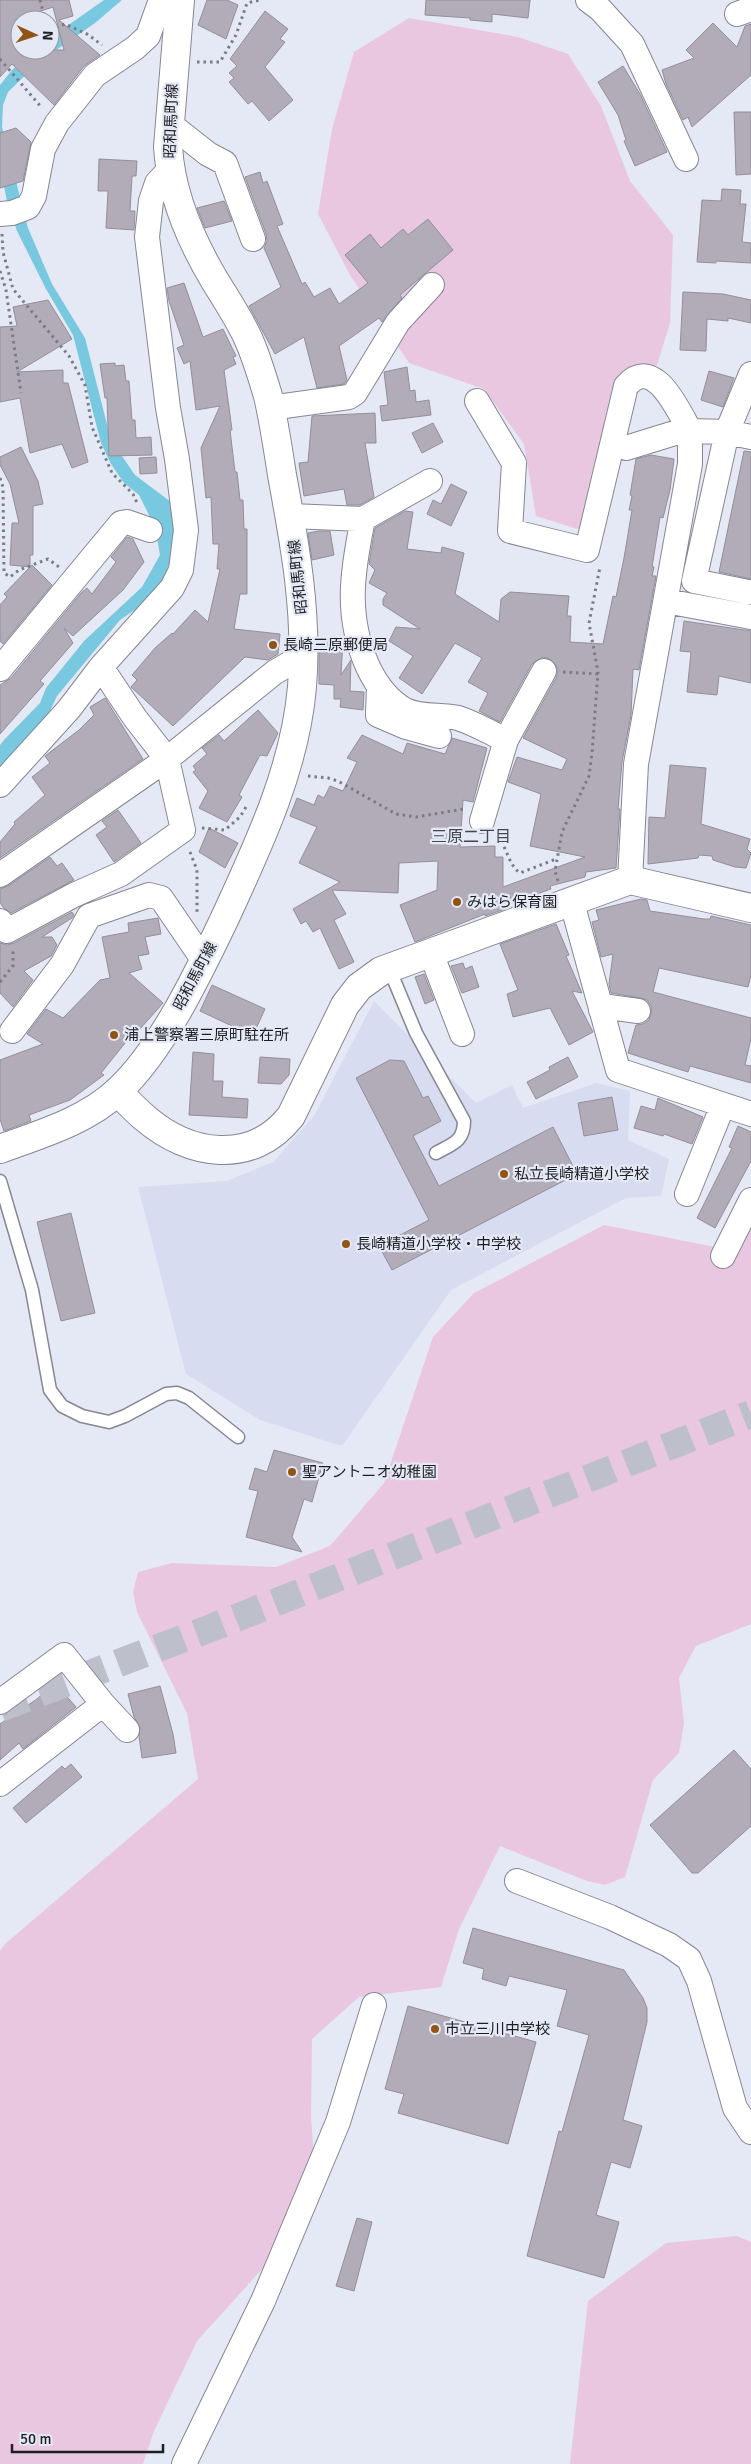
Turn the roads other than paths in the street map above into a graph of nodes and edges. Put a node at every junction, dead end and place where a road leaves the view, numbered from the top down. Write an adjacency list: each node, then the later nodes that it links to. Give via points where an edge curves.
1 (161, 0): 7 (street, via 148,36 95,75 57,123 43,150 34,196)
2 (180, 0): 4 (main road, 昭和馬町線)
3 (588, 0): 5 (street, via 632,44)
4 (171, 125): 6 (main road, 昭和馬町線); 8 (street, via 224,163)
5 (686, 159)
6 (170, 169): 12 (main road, 昭和馬町線, via 180,208 198,248 250,343); 25 (street, via 156,183 147,237 186,530 184,556 172,588)
7 (11, 212)
8 (253, 239)
9 (432, 285): 12 (street, via 398,322 356,393 348,397)
10 (751, 374): 14 (street)
11 (477, 401): 13 (street, via 514,463 510,531 587,550 622,397 629,382 642,377 658,382 671,397)
12 (270, 408): 18 (main road, 昭和馬町線)
13 (690, 431): 14 (street); 16 (street); 22 (street, via 690,464)
14 (727, 432): 15 (street); 21 (street, via 694,581)
15 (751, 437)
16 (626, 448)
17 (430, 481): 19 (street)
18 (290, 516): 19 (street); 24 (main road, 昭和馬町線, via 303,611)
19 (363, 519): 28 (street, via 353,575 352,613 364,658)
20 (150, 530): 26 (street, via 127,522 121,524)
21 (748, 592)
22 (666, 601): 23 (street); 35 (street, via 636,764)
23 (751, 617)
24 (303, 656): 31 (street, via 275,672); 40 (main road, 昭和馬町線, via 298,719 284,775 252,859)
25 (101, 667): 31 (street); 32 (street, via 69,709)
26 (0, 669)
27 (544, 671): 30 (street)
28 (379, 686): 29 (street, via 378,715); 30 (street, via 408,711 458,718)
29 (439, 736)
30 (506, 740): 33 (street)
31 (167, 759): 34 (street); 38 (street, via 183,830 121,874)
32 (0, 785)
33 (482, 821)
34 (0, 875)
35 (630, 880): 36 (main road); 37 (main road)
36 (568, 904): 39 (main road); 42 (street)
37 (751, 908)
38 (3, 926)
39 (431, 953): 41 (main road); 45 (street)
40 (204, 962): 44 (street, via 162,898 148,895 89,916 62,964); 46 (main road, 昭和馬町線, via 144,1062)
41 (389, 968): 46 (main road, via 359,987 345,1005 291,1116 259,1144 218,1150 179,1140 146,1119); 50 (lane, via 416,1033 464,1121 464,1133 458,1141)
42 (601, 1010): 43 (street, via 609,1007); 47 (street, via 618,1070)
43 (638, 1011)
44 (12, 1031)
45 (462, 1034)
46 (117, 1092): 49 (main road, 昭和馬町線, via 66,1125)
47 (723, 1105): 48 (street); 52 (street)
48 (751, 1114)
49 (0, 1149)
50 (436, 1154)
51 (0, 1181): 55 (lane, via 32,1290 50,1390 62,1406 82,1416 109,1422 166,1394 177,1393 189,1398)
52 (687, 1194)
53 (751, 1200): 54 (street)
54 (723, 1256)
55 (238, 1437)
56 (0, 1702): 57 (street, via 64,1655)
57 (103, 1704): 58 (street); 59 (street)
58 (127, 1730)
59 (0, 1784)
60 (517, 1881): 62 (street, via 610,1917 669,1945 688,1959 699,1981 734,2108)
61 (374, 2005): 63 (street, via 338,2122 262,2301)
62 (751, 2132)
63 (184, 2464)

